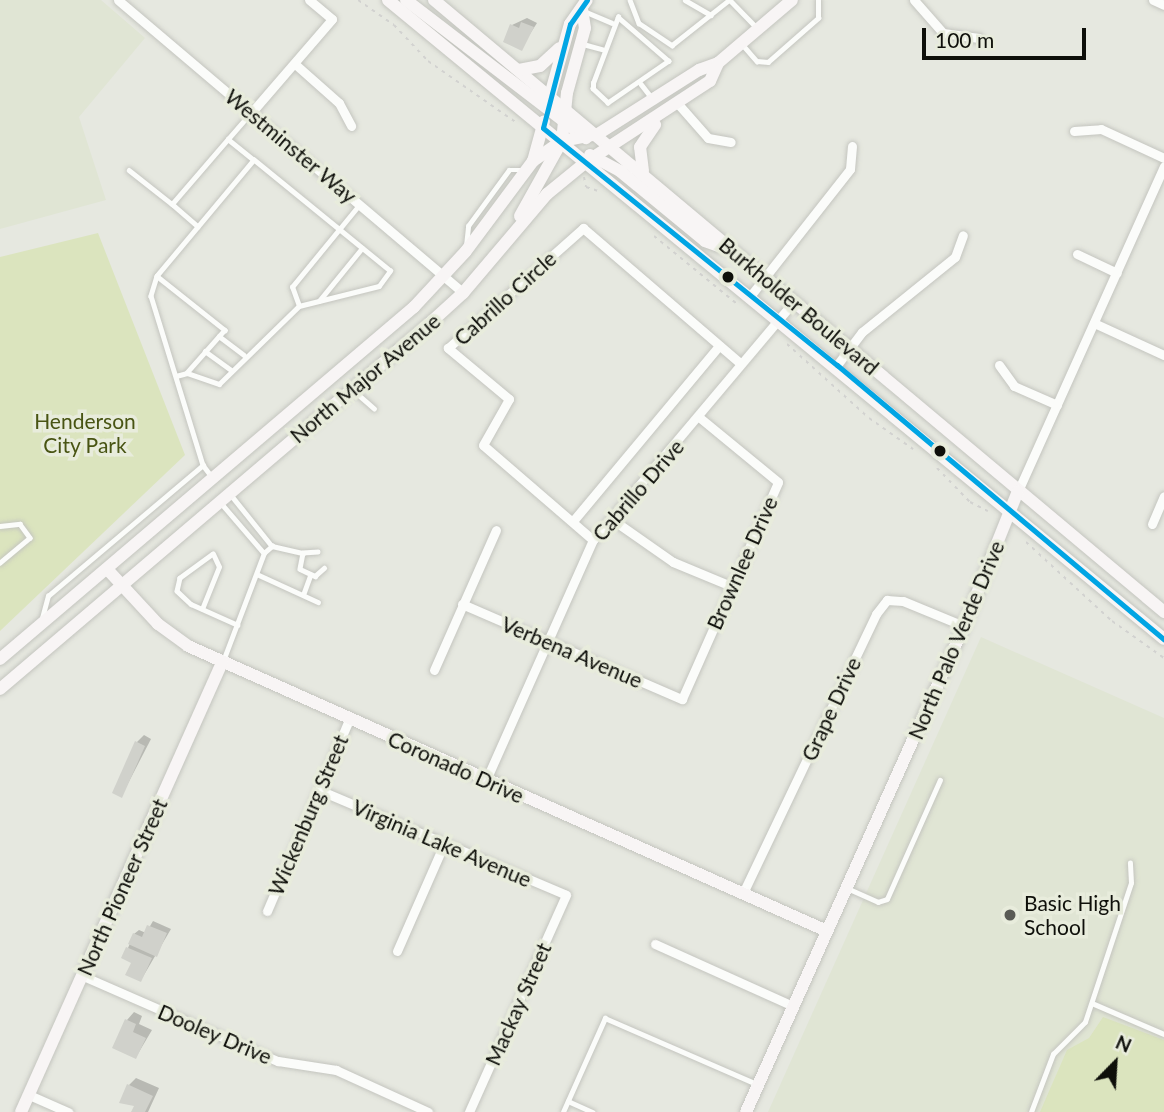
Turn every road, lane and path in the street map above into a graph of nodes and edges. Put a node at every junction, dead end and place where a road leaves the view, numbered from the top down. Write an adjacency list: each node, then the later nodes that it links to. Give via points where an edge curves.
1 (118, 0): 33 (street, Westminster Way)
2 (309, 0): 25 (street, via 332,19)
3 (358, 0): 36 (path, via 394,25 428,61)
4 (388, 0): 38 (street, Burkholder Boulevard)
5 (406, 0): 32 (street)
6 (434, 0): 26 (street, Burkholder Boulevard)
7 (630, 0): 16 (lane, via 636,19 668,44 677,44)
8 (685, 0): 16 (lane)
9 (729, 0): 16 (lane); 18 (lane)
10 (792, 0): 18 (street, North Major Avenue)
11 (818, 0): 22 (lane, via 818,18 768,62 757,61)
12 (914, 0): 19 (street, via 943,33)
13 (1153, 0): 15 (street)
14 (584, 5): 17 (lane); 20 (street); 21 (street)
15 (1164, 5)
16 (711, 15)
17 (612, 23): 23 (lane); 27 (lane, via 618,17 668,59 668,65)
18 (758, 29): 22 (street, North Major Avenue)
19 (979, 38)
20 (565, 39): 26 (street, via 544,64); 28 (street)
21 (581, 43): 23 (lane); 31 (street)
22 (741, 43): 24 (street, North Major Avenue)
23 (603, 49): 27 (lane, via 593,89 608,103)
24 (718, 63): 29 (street, North Major Avenue, via 699,70); 30 (street, North Major Avenue, via 710,81)
25 (295, 64): 33 (street); 37 (street, via 339,103)
26 (519, 70): 28 (street, Burkholder Boulevard)
27 (641, 84): 29 (lane)
28 (550, 94): 31 (street, Burkholder Boulevard); 32 (street)
29 (655, 102): 40 (street, North Major Avenue)
30 (679, 105): 34 (street, North Major Avenue); 44 (street, via 708,138)
31 (565, 107): 35 (street); 40 (street, Burkholder Boulevard)
32 (547, 110): 35 (street); 38 (street)
33 (251, 113): 42 (lane); 56 (street, Westminster Way)
34 (660, 117): 45 (street, North Major Avenue); 53 (street, via 639,147)
35 (564, 123): 41 (street); 43 (street)
36 (523, 125)
37 (351, 126)
38 (543, 128): 43 (street, Burkholder Boulevard); 50 (street)
39 (1073, 131): 47 (street, via 1101,129)
40 (598, 134): 41 (street, North Major Avenue); 45 (street, Burkholder Boulevard)
41 (583, 138): 43 (street, North Major Avenue); 45 (street)
42 (229, 139): 48 (lane); 57 (lane)
43 (562, 141): 49 (street, Burkholder Boulevard); 50 (street, North Major Avenue); 62 (street)
44 (730, 142)
45 (612, 146): 49 (street, North Major Avenue); 53 (street, Burkholder Boulevard)
46 (852, 146): 69 (street, via 850,169)
47 (1164, 158)
48 (254, 160): 58 (lane); 60 (lane)
49 (590, 160): 62 (street, North Major Avenue, via 547,194); 64 (street, via 620,171 705,240); 71 (street, Burkholder Boulevard)
50 (530, 165): 68 (street, North Major Avenue)
51 (1164, 166): 66 (street, North Palo Verde Drive)
52 (130, 170): 57 (lane)
53 (645, 174): 64 (street, Burkholder Boulevard)
54 (584, 177): 55 (path, via 586,187)
55 (605, 194)
56 (360, 203): 60 (lane); 68 (street, Westminster Way)
57 (172, 204): 58 (lane)
58 (198, 227): 67 (lane)
59 (647, 229): 75 (path)
60 (340, 230): 63 (lane); 74 (lane, via 292,287)
61 (963, 235): 81 (street, via 955,257 862,332)
62 (500, 246): 70 (street, North Major Avenue)
63 (362, 248): 73 (lane); 73 (lane, via 390,271 379,286)
64 (734, 251): 69 (street, Burkholder Boulevard)
65 (1077, 254): 66 (street)
66 (1117, 272): 77 (street, North Palo Verde Drive)
67 (157, 276): 78 (lane, via 225,330); 90 (lane, via 152,304)
68 (445, 276): 70 (street, Westminster Way); 98 (street, North Major Avenue)
69 (765, 278): 71 (street); 72 (street, Burkholder Boulevard)
70 (463, 293): 91 (street, North Major Avenue)
71 (751, 295): 76 (street, Burkholder Boulevard)
72 (794, 301): 76 (street, Cabrillo Drive); 81 (street, Burkholder Boulevard)
73 (318, 302): 74 (lane)
74 (299, 306): 83 (lane)
75 (744, 309)
76 (780, 319): 85 (street, Cabrillo Drive); 86 (street, Burkholder Boulevard)
77 (1094, 323): 84 (street); 92 (street, North Palo Verde Drive)
78 (219, 336): 82 (lane); 83 (lane)
79 (783, 337): 95 (path, via 795,356)
80 (719, 346): 85 (street, Cabrillo Circle); 105 (street); 105 (street, Cabrillo Circle, via 583,228 448,348 509,399 483,445)
81 (850, 348): 86 (street); 99 (street, Burkholder Boulevard)
82 (205, 351): 88 (lane); 89 (lane)
83 (244, 355): 88 (lane)
84 (1164, 355)
85 (740, 363): 94 (street, Cabrillo Drive)
86 (836, 365): 103 (street, Burkholder Boulevard)
87 (999, 365): 92 (street, via 1014,386)
88 (231, 370): 89 (lane, via 219,384)
89 (187, 373): 90 (lane)
90 (176, 376): 96 (lane)
91 (352, 389): 93 (lane); 101 (street, North Major Avenue)
92 (1057, 405): 99 (street, North Palo Verde Drive)
93 (374, 408)
94 (700, 418): 104 (street, Cabrillo Drive); 123 (street, Brownlee Drive, via 778,482)
95 (915, 450)
96 (203, 465): 98 (lane); 129 (lane, via 48,596)
97 (934, 466): 102 (path, via 970,502)
98 (213, 478): 101 (street); 119 (street, North Major Avenue)
99 (1018, 491): 103 (street, North Palo Verde Drive); 128 (street, Burkholder Boulevard)
100 (1164, 495): 107 (street)
101 (224, 497): 106 (lane); 110 (lane); 122 (street, North Major Avenue)
102 (992, 509)
103 (1011, 511): 131 (street, North Palo Verde Drive); 132 (street, Burkholder Boulevard)
104 (613, 520): 111 (street, Cabrillo Drive); 123 (street, via 673,562)
105 (573, 522): 111 (street, Cabrillo Circle)
106 (254, 524): 110 (lane); 113 (lane)
107 (1152, 524)
108 (0, 527): 117 (lane, via 20,524 30,538)
109 (496, 530): 126 (street)
110 (246, 532): 115 (lane)
111 (593, 540): 133 (street, Cabrillo Drive)
112 (1026, 542): 134 (path, via 1112,621)
113 (272, 546): 115 (lane); 116 (lane)
114 (318, 552): 116 (lane)
115 (264, 553): 120 (lane)
116 (303, 553): 121 (lane, via 300,569)
117 (0, 563)
118 (324, 568): 121 (lane)
119 (107, 569): 122 (street, Coronado Drive); 129 (street, North Major Avenue)
120 (258, 575): 124 (lane); 130 (lane)
121 (310, 576): 124 (lane)
122 (122, 586): 136 (street, Coronado Drive, via 158,624 188,646); 138 (street, North Major Avenue)
123 (731, 586): 139 (street, Brownlee Drive)
124 (303, 595): 125 (lane)
125 (318, 602)
126 (462, 604): 133 (street, Verbena Avenue); 137 (street)
127 (202, 609): 127 (lane, via 177,592 177,583 213,554 219,567); 130 (lane)
128 (1164, 612)
129 (41, 625): 135 (street, North Major Avenue)
130 (238, 625): 136 (lane)
131 (964, 625): 146 (street, North Palo Verde Drive); 147 (street, Grape Drive, via 903,601 887,600 881,607)
132 (1164, 639)
133 (546, 642): 139 (street, Verbena Avenue); 141 (street, Cabrillo Drive)
134 (1164, 658)
135 (0, 659)
136 (222, 662): 140 (street, Coronado Drive); 153 (street, North Pioneer Street)
137 (434, 670)
138 (0, 689)
139 (682, 699)
140 (349, 720): 141 (street, Coronado Drive); 143 (street, Wickenburg Street)
141 (486, 780): 147 (street, Coronado Drive)
142 (940, 780): 146 (lane, via 887,899 878,902)
143 (319, 790): 144 (street, Virginia Lake Avenue); 149 (street, Wickenburg Street)
144 (443, 846): 148 (street, Virginia Lake Avenue); 152 (street)
145 (1130, 863): 154 (lane, via 1131,883)
146 (846, 888): 150 (street, North Palo Verde Drive)
147 (743, 893): 150 (street, Coronado Drive)
148 (566, 895): 165 (street, Mackay Street)
149 (267, 911)
150 (827, 931): 155 (street, North Palo Verde Drive)
151 (655, 944): 155 (street)
152 (397, 951)
153 (83, 976): 158 (street, North Pioneer Street); 160 (street, Dooley Drive, via 278,1062 336,1070)
154 (1092, 1003): 156 (lane); 169 (lane, via 1085,1022 1054,1054)
155 (793, 1006): 157 (street, North Palo Verde Drive)
156 (1164, 1034)
157 (758, 1085): 159 (lane, via 605,1018); 168 (street, North Palo Verde Drive)
158 (29, 1095): 161 (street, North Pioneer Street); 162 (street)
159 (568, 1101): 166 (lane); 167 (lane)
160 (407, 1102): 163 (street); 164 (street, Dooley Drive)
161 (21, 1112)
162 (68, 1112)
163 (402, 1112)
164 (428, 1112)
165 (469, 1112)
166 (563, 1112)
167 (593, 1112)
168 (746, 1112)
169 (1031, 1112)

